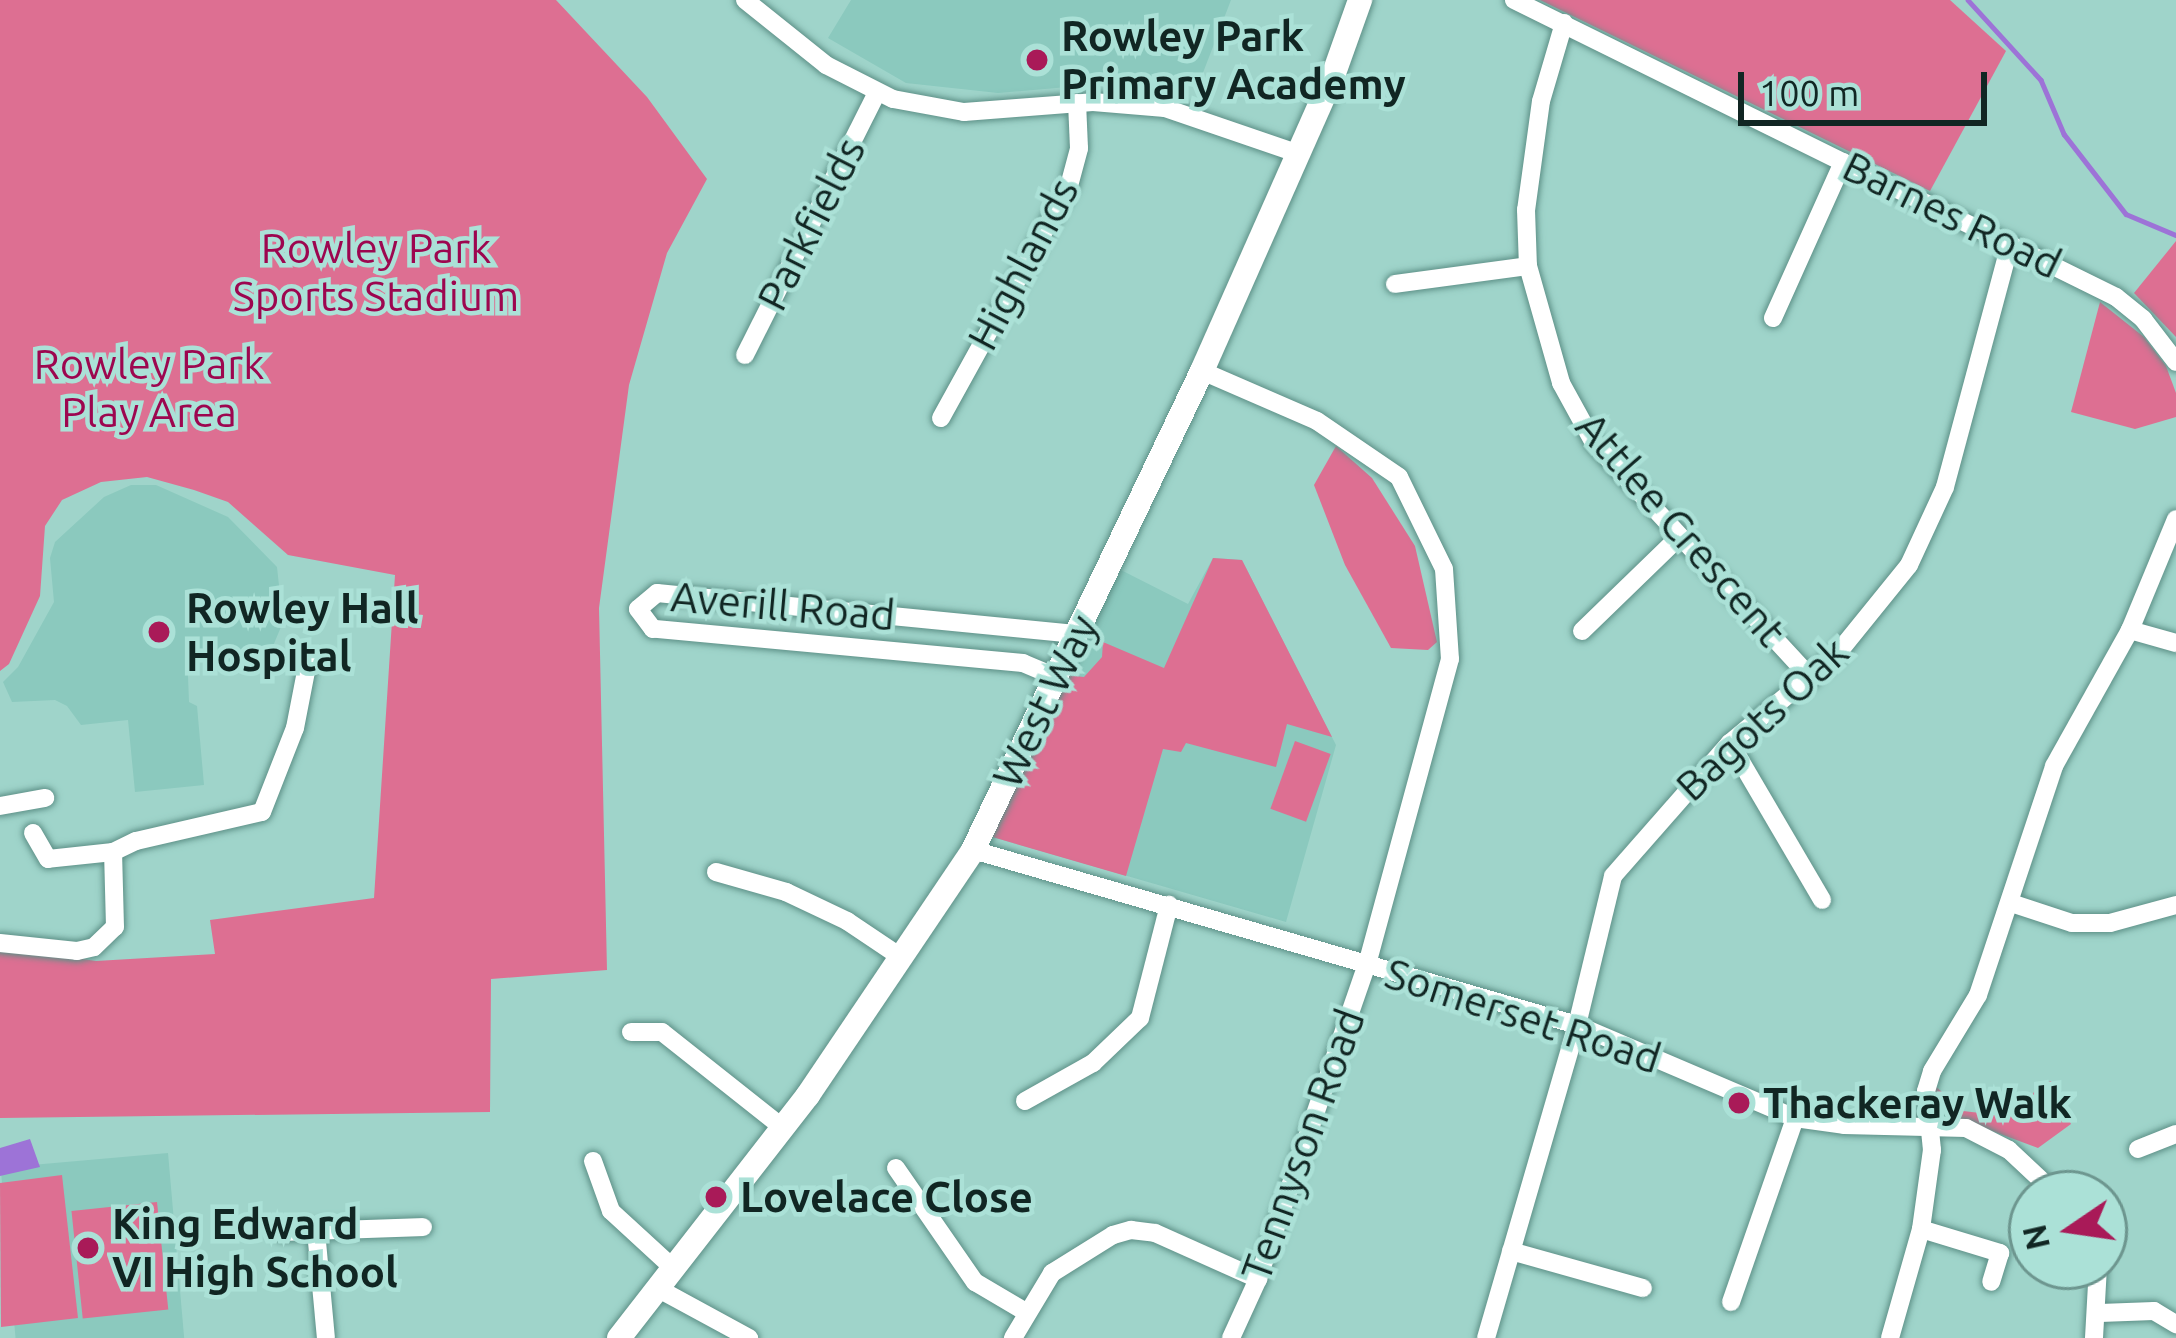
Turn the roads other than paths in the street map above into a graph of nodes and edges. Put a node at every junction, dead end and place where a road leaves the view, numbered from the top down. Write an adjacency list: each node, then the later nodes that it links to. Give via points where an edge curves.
1 (745, 0): 5 (street, via 826,65)
2 (1360, 0): 7 (street, West Way)
3 (1514, 0): 4 (street, Barnes Road)
4 (1564, 23): 8 (street, Barnes Road); 10 (street, Attlee Crescent, via 1541,101 1526,210)
5 (877, 92): 6 (street, via 964,112); 13 (street, Parkfields)
6 (1077, 103): 7 (street, via 1184,112); 16 (street, Highlands, via 1079,148 1069,186)
7 (1299, 154): 15 (street, West Way)
8 (1843, 162): 9 (street, Barnes Road); 12 (street)
9 (2011, 244): 14 (street, Barnes Road, via 2116,297); 25 (street, Bagots Oak, via 1935,517 1891,590)
10 (1528, 266): 11 (street); 18 (street, Attlee Crescent, via 1578,416)
11 (1395, 284)
12 (1773, 318)
13 (745, 355)
14 (2176, 362)
15 (1202, 371): 21 (street, West Way); 39 (street, Tennyson Road, via 1317,421 1399,476 1444,569 1450,659)
16 (940, 418)
17 (2176, 519): 19 (street)
18 (1678, 538): 20 (street); 25 (street, Attlee Crescent)
19 (2130, 630): 22 (street); 34 (street, via 2054,766)
20 (1582, 632)
21 (1078, 634): 24 (street, West Way); 24 (street, Averill Road, via 657,593 638,609 653,629 1024,663)
22 (2176, 643)
23 (308, 661): 31 (street, via 295,728 262,812)
24 (1056, 677): 30 (street, West Way)
25 (1811, 678): 26 (street, Bagots Oak)
26 (1730, 743): 33 (street); 40 (street, Bagots Oak, via 1613,876)
27 (45, 798): 28 (street)
28 (0, 806)
29 (33, 833): 31 (street, via 48,859)
30 (973, 850): 35 (street, Somerset Road); 38 (street, West Way)
31 (112, 852): 37 (street, via 118,914 104,940 77,951)
32 (716, 872): 38 (street, via 785,892)
33 (1822, 900)
34 (2011, 903): 36 (street, via 2072,923 2110,923); 45 (street, via 1978,995 1932,1071)
35 (1169, 905): 39 (street, Somerset Road); 42 (street, via 1140,1018 1093,1063)
36 (2176, 905)
37 (0, 943)
38 (902, 958): 44 (street, West Way)
39 (1367, 964): 40 (street, Somerset Road); 57 (street, Tennyson Road)
40 (1577, 1025): 43 (street, Somerset Road); 55 (street, Bagots Oak)
41 (631, 1032): 44 (street, via 662,1032)
42 (1025, 1101)
43 (1795, 1118): 45 (street, Somerset Road); 61 (street)
44 (782, 1126): 56 (street, West Way)
45 (1928, 1126): 50 (street, Somerset Road, via 1966,1128); 52 (street)
46 (2176, 1134): 47 (street)
47 (2138, 1149)
48 (593, 1162): 56 (street, via 611,1211)
49 (896, 1168): 62 (street, via 976,1282)
50 (2030, 1170)
51 (423, 1227): 53 (street)
52 (1921, 1229): 58 (street, via 2000,1253); 71 (street)
53 (316, 1231): 54 (street); 65 (street)
54 (282, 1232)
55 (1511, 1251): 59 (street); 70 (street, Bagots Oak)
56 (666, 1279): 66 (street, West Way); 67 (street)
57 (1258, 1279): 62 (street, via 1131,1230 1052,1273); 69 (street, Tennyson Road)
58 (1991, 1282)
59 (1643, 1288)
60 (2099, 1290): 63 (street)
61 (1731, 1302)
62 (1026, 1312): 68 (street)
63 (2099, 1313): 64 (street, via 2154,1311); 72 (street)
64 (2176, 1324)
65 (326, 1338)
66 (619, 1338)
67 (749, 1338)
68 (1013, 1338)
69 (1231, 1338)
70 (1486, 1338)
71 (1890, 1338)
72 (2094, 1338)

